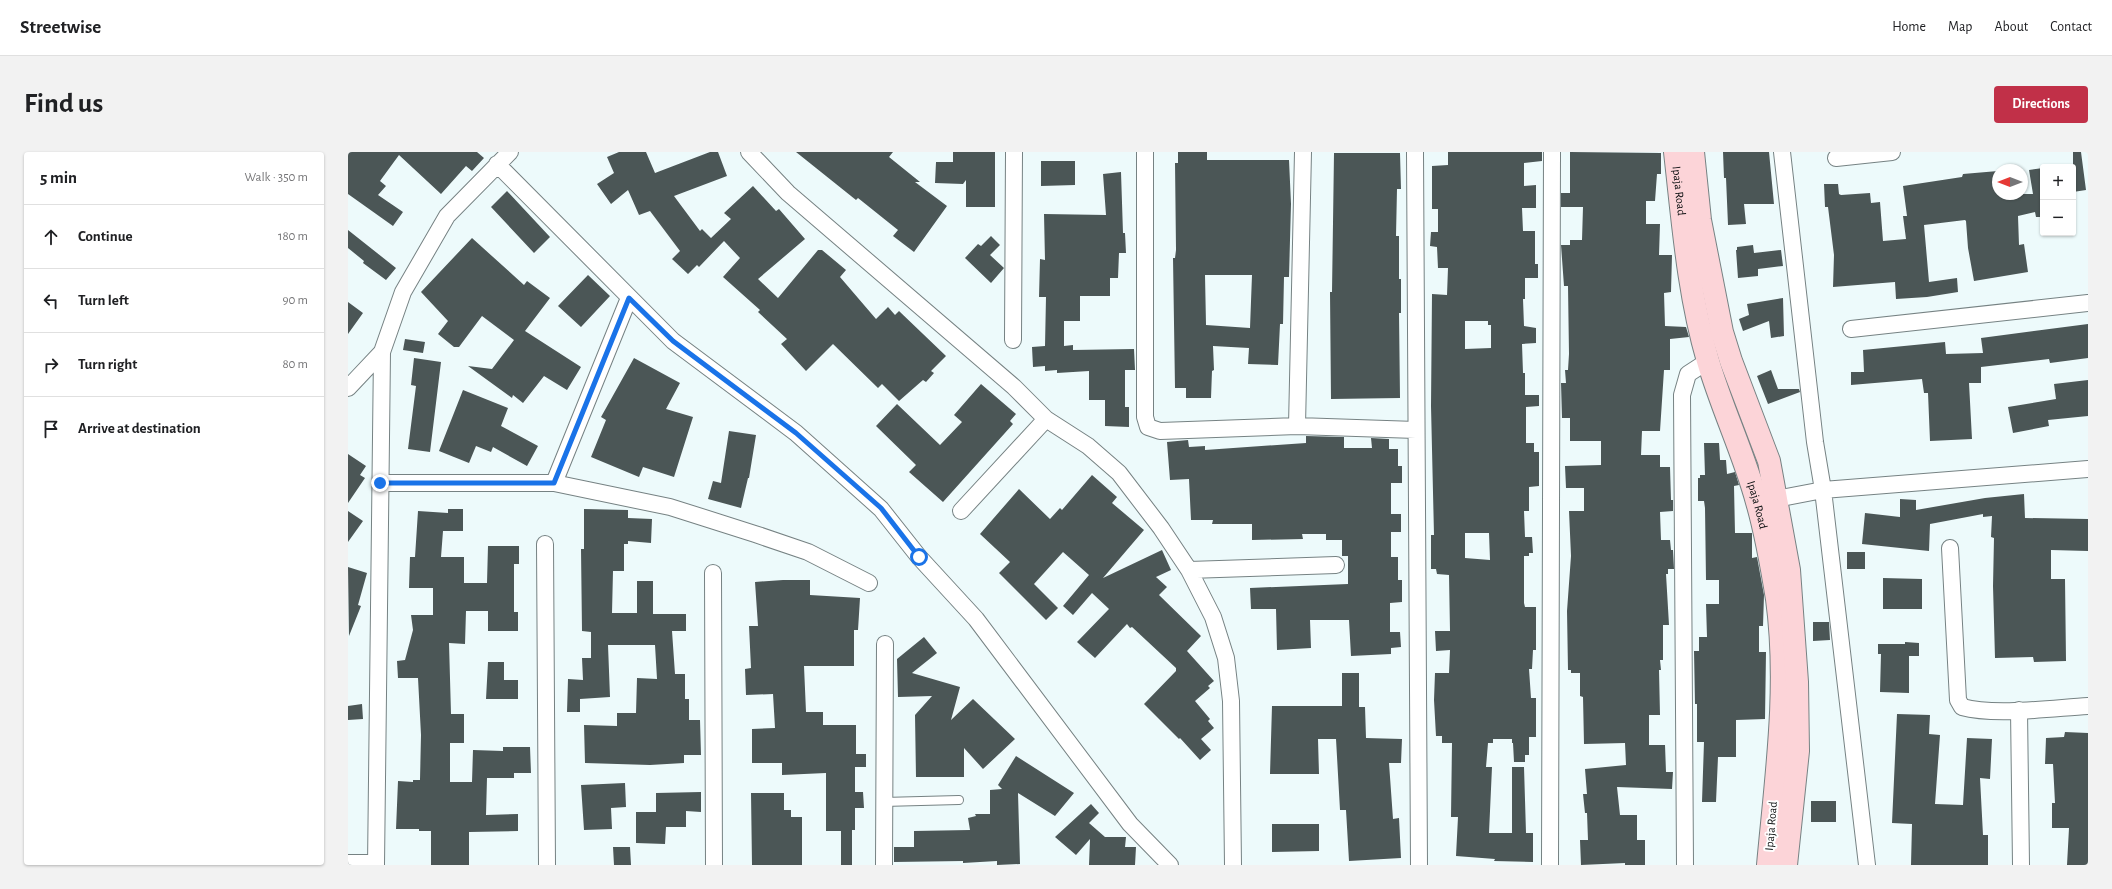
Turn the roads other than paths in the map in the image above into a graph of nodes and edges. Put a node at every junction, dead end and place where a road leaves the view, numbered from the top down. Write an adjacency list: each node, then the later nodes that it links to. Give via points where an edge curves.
1 (510, 152): 13 (street)
2 (748, 152): 21 (street, via 788,193 1014,387)
3 (1014, 152): 17 (street)
4 (1145, 152): 22 (street, via 1145,417 1148,427 1160,431)
5 (1303, 152): 22 (street)
6 (1415, 152): 23 (street)
7 (1552, 152): 49 (street)
8 (1675, 152): 19 (main road, Ipaja Road, via 1687,259)
9 (1693, 152): 28 (main road, Ipaja Road, via 1700,220 1722,332 1769,461)
10 (1782, 152): 27 (street, via 1815,442)
11 (1892, 152): 12 (street)
12 (1836, 158)
13 (497, 164): 14 (street); 18 (street, via 448,216 429,246 403,292)
14 (629, 298): 26 (street); 46 (street, via 673,341 796,433 881,508 919,557 976,619 1130,824)
15 (2088, 302): 16 (street)
16 (1851, 330)
17 (1013, 340)
18 (382, 352): 20 (street); 25 (street)
19 (1708, 361): 50 (street, via 1688,374 1682,395); 51 (main road, Ipaja Road, via 1757,502 1776,599 1782,656 1781,715)
20 (348, 388)
21 (1046, 419): 29 (street); 33 (street, via 1088,446 1119,473)
22 (1297, 426): 23 (street)
23 (1416, 430): 48 (street)
24 (2088, 469): 27 (street)
25 (380, 483): 26 (street); 42 (street)
26 (554, 483): 35 (street, via 670,507 756,534 808,552)
27 (1823, 490): 28 (street); 53 (street)
28 (1776, 499): 52 (main road, Ipaja Road, via 1789,570 1797,682 1798,751)
29 (961, 511)
30 (545, 544): 43 (street)
31 (1950, 548): 38 (street, via 1958,700 1962,707 1973,710)
32 (1336, 565): 33 (street)
33 (1189, 570): 47 (street, via 1213,617 1226,658 1232,701)
34 (713, 573): 44 (street)
35 (869, 583)
36 (885, 644): 40 (street)
37 (2088, 706): 38 (street)
38 (2019, 710): 54 (street)
39 (959, 800): 40 (lane)
40 (883, 802): 45 (street)
41 (348, 863): 42 (street)
42 (376, 864)
43 (547, 865)
44 (714, 865)
45 (884, 865)
46 (1170, 865)
47 (1233, 865)
48 (1419, 865)
49 (1550, 865)
50 (1685, 865)
51 (1768, 865)
52 (1786, 865)
53 (1867, 865)
54 (2021, 865)

